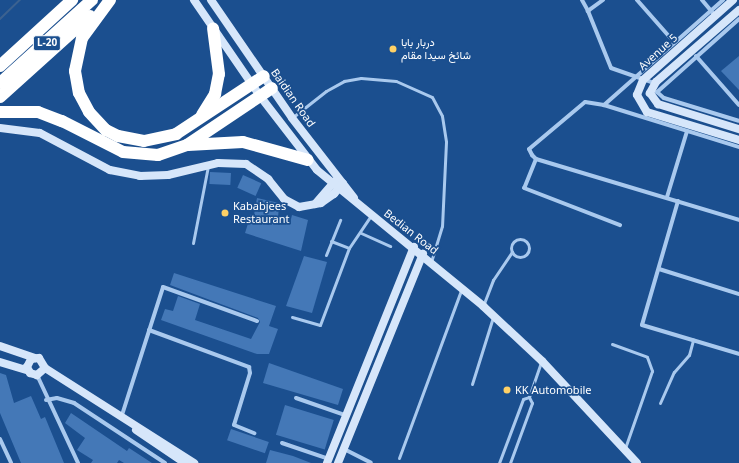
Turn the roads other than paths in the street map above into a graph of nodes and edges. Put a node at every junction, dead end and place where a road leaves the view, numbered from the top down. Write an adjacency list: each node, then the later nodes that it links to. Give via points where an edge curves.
1 (60, 0): 19 (highway)
2 (72, 0): 19 (highway, L-20)
3 (92, 0): 24 (highway, L-20)
4 (110, 0): 29 (highway); 35 (highway, via 87,28 78,50 75,81 89,112 106,130 144,141 166,138)
5 (194, 0): 17 (main road, Bedian Road)
6 (211, 0): 22 (main road, Baidian Road)
7 (582, 0): 14 (street)
8 (603, 0): 14 (street)
9 (637, 0): 18 (street)
10 (702, 0): 15 (street)
11 (723, 0): 15 (street)
12 (733, 0): 15 (main road, Avenue 5)
13 (739, 10): 25 (main road, Avenue 5)
14 (588, 11): 23 (street, via 611,68)
15 (713, 13): 18 (street); 23 (main road, Avenue 5)
16 (739, 20): 20 (street)
17 (213, 28): 26 (main road, Bedian Road); 35 (highway, via 219,74 215,94)
18 (674, 42): 23 (street)
19 (22, 47): 21 (highway, L-20)
20 (696, 56): 31 (street); 36 (street, via 659,88 659,95)
21 (0, 66)
22 (264, 76): 26 (highway); 27 (main road, Baidian Road)
23 (639, 78): 25 (street); 30 (street); 33 (main road, Avenue 5, via 638,98)
24 (0, 83)
25 (654, 83): 38 (main road, Avenue 5, via 650,93 656,103)
26 (252, 84): 28 (main road, Bedian Road); 35 (highway)
27 (272, 88): 28 (highway); 34 (main road, Baidian Road)
28 (260, 96): 41 (highway); 44 (main road, Bedian Road)
29 (0, 97)
30 (604, 105): 33 (street); 43 (street, via 584,102 529,149)
31 (739, 105)
32 (0, 112): 41 (highway, via 38,112 50,115 114,149 132,154 158,155)
33 (650, 116): 39 (street); 40 (main road)
34 (292, 118): 47 (main road, Baidian Road); 65 (lane, via 326,91 344,81 361,78 396,81 432,97 442,116 446,142 442,226)
35 (198, 121)
36 (739, 121)
37 (0, 128): 45 (main road, via 40,134 95,163 124,173 168,174)
38 (739, 129)
39 (687, 131): 42 (street); 49 (street)
40 (739, 140)
41 (187, 145): 44 (highway, via 243,142)
42 (739, 147)
43 (536, 159): 49 (street); 55 (street, via 524,188)
44 (308, 160): 46 (main road, Bedian Road)
45 (209, 164): 51 (main road, via 246,164 268,179 290,204 303,207); 58 (lane)
46 (317, 170): 47 (main road, Bedian Road); 48 (main road, via 324,184)
47 (338, 183): 48 (main road); 51 (main road, via 327,200); 52 (main road, Bedian Road)
48 (323, 195): 51 (main road)
49 (667, 197): 50 (street)
50 (678, 201): 54 (street); 66 (street)
51 (314, 205)
52 (371, 215): 56 (lane); 60 (main road, Bedian Road)
53 (340, 220): 57 (lane)
54 (739, 220)
55 (620, 225)
56 (362, 233): 59 (lane); 61 (lane)
57 (331, 241): 61 (lane); 64 (lane)
58 (193, 243)
59 (390, 246)
60 (414, 247): 63 (main road, Bedian Road); 79 (main road)
61 (349, 248): 71 (lane, via 320,325)
62 (512, 252): 62 (lane, via 512,244 519,239 528,246 523,256); 69 (lane, via 493,280)
63 (423, 254): 65 (main road, Bedian Road); 81 (main road)
64 (326, 255)
65 (431, 262): 67 (main road, Bedian Road)
66 (659, 269): 68 (street); 74 (street, via 642,325)
67 (462, 288): 69 (main road, Bedian Road); 98 (lane)
68 (739, 294)
69 (483, 306): 70 (main road, Bedian Road)
70 (494, 316): 82 (main road, Bedian Road); 85 (lane)
71 (292, 317)
72 (257, 321): 73 (street, via 163,287)
73 (149, 330): 92 (street); 93 (street, via 249,367 250,373 234,425)
74 (693, 340): 77 (street); 89 (lane, via 689,354 674,372)
75 (612, 344): 97 (lane, via 647,357 652,371)
76 (0, 346): 78 (main road)
77 (739, 354)
78 (35, 358): 83 (main road, via 28,363); 84 (main road, via 42,360)
79 (369, 359): 81 (main road); 90 (main road)
80 (0, 362): 83 (main road)
81 (380, 362): 91 (main road)
82 (542, 362): 86 (lane); 97 (main road, Bedian Road)
83 (28, 371): 84 (main road)
84 (41, 372): 88 (street); 92 (main road); 103 (main road)
85 (472, 384)
86 (529, 397): 107 (lane, via 523,399); 108 (lane, via 532,403)
87 (296, 398): 90 (street)
88 (46, 400): 101 (street); 102 (street, via 57,398 74,403)
89 (660, 403)
90 (347, 411): 91 (main road); 99 (main road)
91 (360, 412): 96 (main road)
92 (122, 415): 104 (main road)
93 (254, 433)
94 (0, 439): 100 (street)
95 (282, 443): 99 (street)
96 (344, 448): 105 (main road); 106 (street)
97 (625, 449): 109 (main road, Bedian Road)
98 (399, 458)
99 (328, 461)
100 (10, 463)
101 (78, 463)
102 (165, 463)
103 (185, 463)
104 (194, 463)
105 (338, 463)
106 (371, 463)
107 (499, 463)
108 (510, 463)
109 (637, 463)

